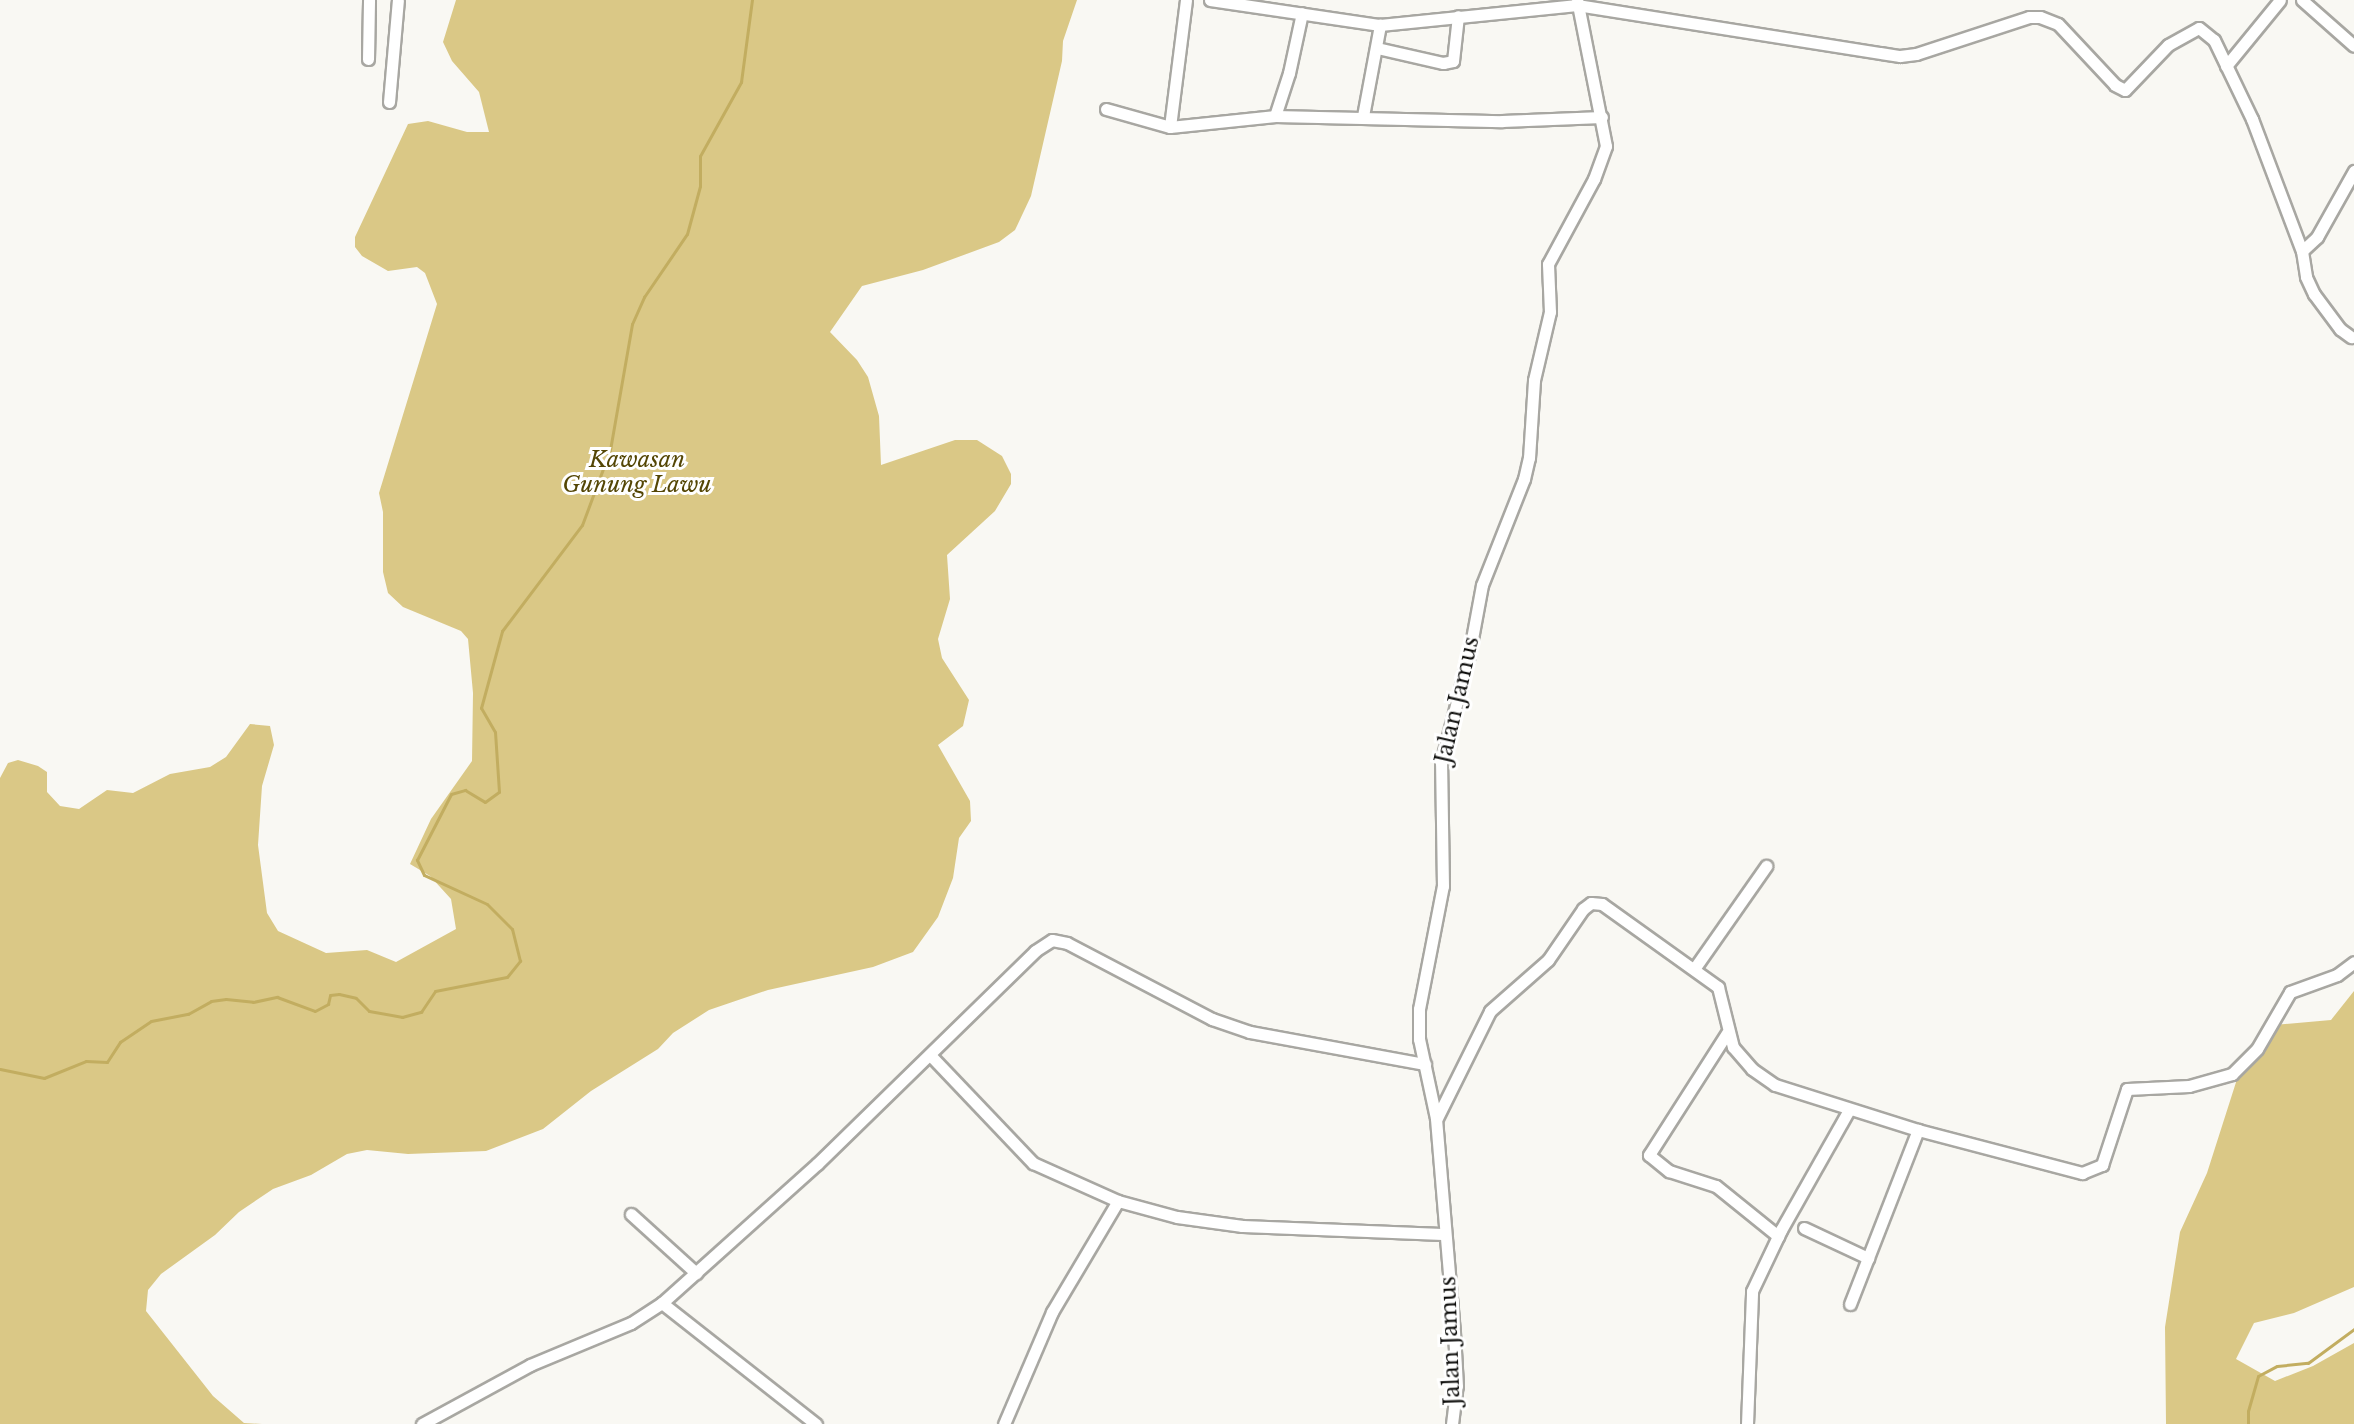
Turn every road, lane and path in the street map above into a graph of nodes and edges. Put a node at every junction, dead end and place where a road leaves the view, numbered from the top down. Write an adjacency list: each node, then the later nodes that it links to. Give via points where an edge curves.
1 (369, 0): 13 (street)
2 (398, 0): 15 (street)
3 (1186, 0): 20 (street)
4 (1210, 0): 8 (street)
5 (2280, 0): 14 (street)
6 (2302, 0): 11 (street)
7 (1577, 2): 9 (street); 14 (street, via 1900,56 2040,17 2058,24 2125,90 2168,45 2199,28 2214,40); 19 (street, Jalan Jamus)
8 (1302, 13): 10 (street); 17 (street)
9 (1458, 16): 10 (street); 12 (street, via 1453,61)
10 (1380, 25): 12 (street)
11 (2354, 46)
12 (1377, 48): 18 (street)
13 (368, 59)
14 (2226, 66): 22 (street)
15 (389, 102)
16 (1106, 109): 20 (street)
17 (1275, 116): 18 (street); 20 (street)
18 (1363, 116): 19 (street, via 1502,121)
19 (1602, 117): 29 (street, Jalan Jamus, via 1603,157 1548,264 1550,312 1534,380 1529,458 1482,585 1441,763 1443,886 1419,1009)
20 (1170, 127)
21 (2354, 171): 22 (street, via 2317,237)
22 (2302, 251): 23 (street, via 2314,294)
23 (2351, 337)
24 (1766, 866): 26 (street)
25 (2354, 962): 32 (street, via 2337,975 2290,992 2257,1049 2232,1074 2189,1086 2127,1089 2102,1165 2095,1170 2082,1173)
26 (1694, 969): 27 (street, via 1722,994); 31 (street, via 1602,904 1591,903 1548,960 1490,1011)
27 (1727, 1033): 30 (street, via 1738,1054 1775,1085); 37 (street, via 1649,1155 1669,1171 1716,1186)
28 (931, 1056): 29 (street, via 1052,940 1212,1019 1250,1032); 33 (street, via 1033,1163); 39 (street)
29 (1425, 1064): 31 (street, Jalan Jamus)
30 (1849, 1110): 32 (street); 37 (street)
31 (1436, 1118): 36 (street, Jalan Jamus)
32 (1918, 1130): 38 (street)
33 (1118, 1201): 36 (street, via 1177,1217 1242,1226); 45 (street, via 1052,1312)
34 (631, 1214): 39 (street)
35 (1804, 1228): 38 (street)
36 (1443, 1234): 46 (street, Jalan Jamus, via 1457,1386)
37 (1778, 1236): 42 (street, via 1749,1307)
38 (1868, 1258): 41 (street)
39 (696, 1273): 40 (street)
40 (662, 1303): 43 (street, via 631,1323 530,1365); 44 (street)
41 (1850, 1304)
42 (1747, 1422): 47 (street)
43 (422, 1424)
44 (816, 1424)
45 (1004, 1424)
46 (1452, 1424)
47 (1761, 1424)

